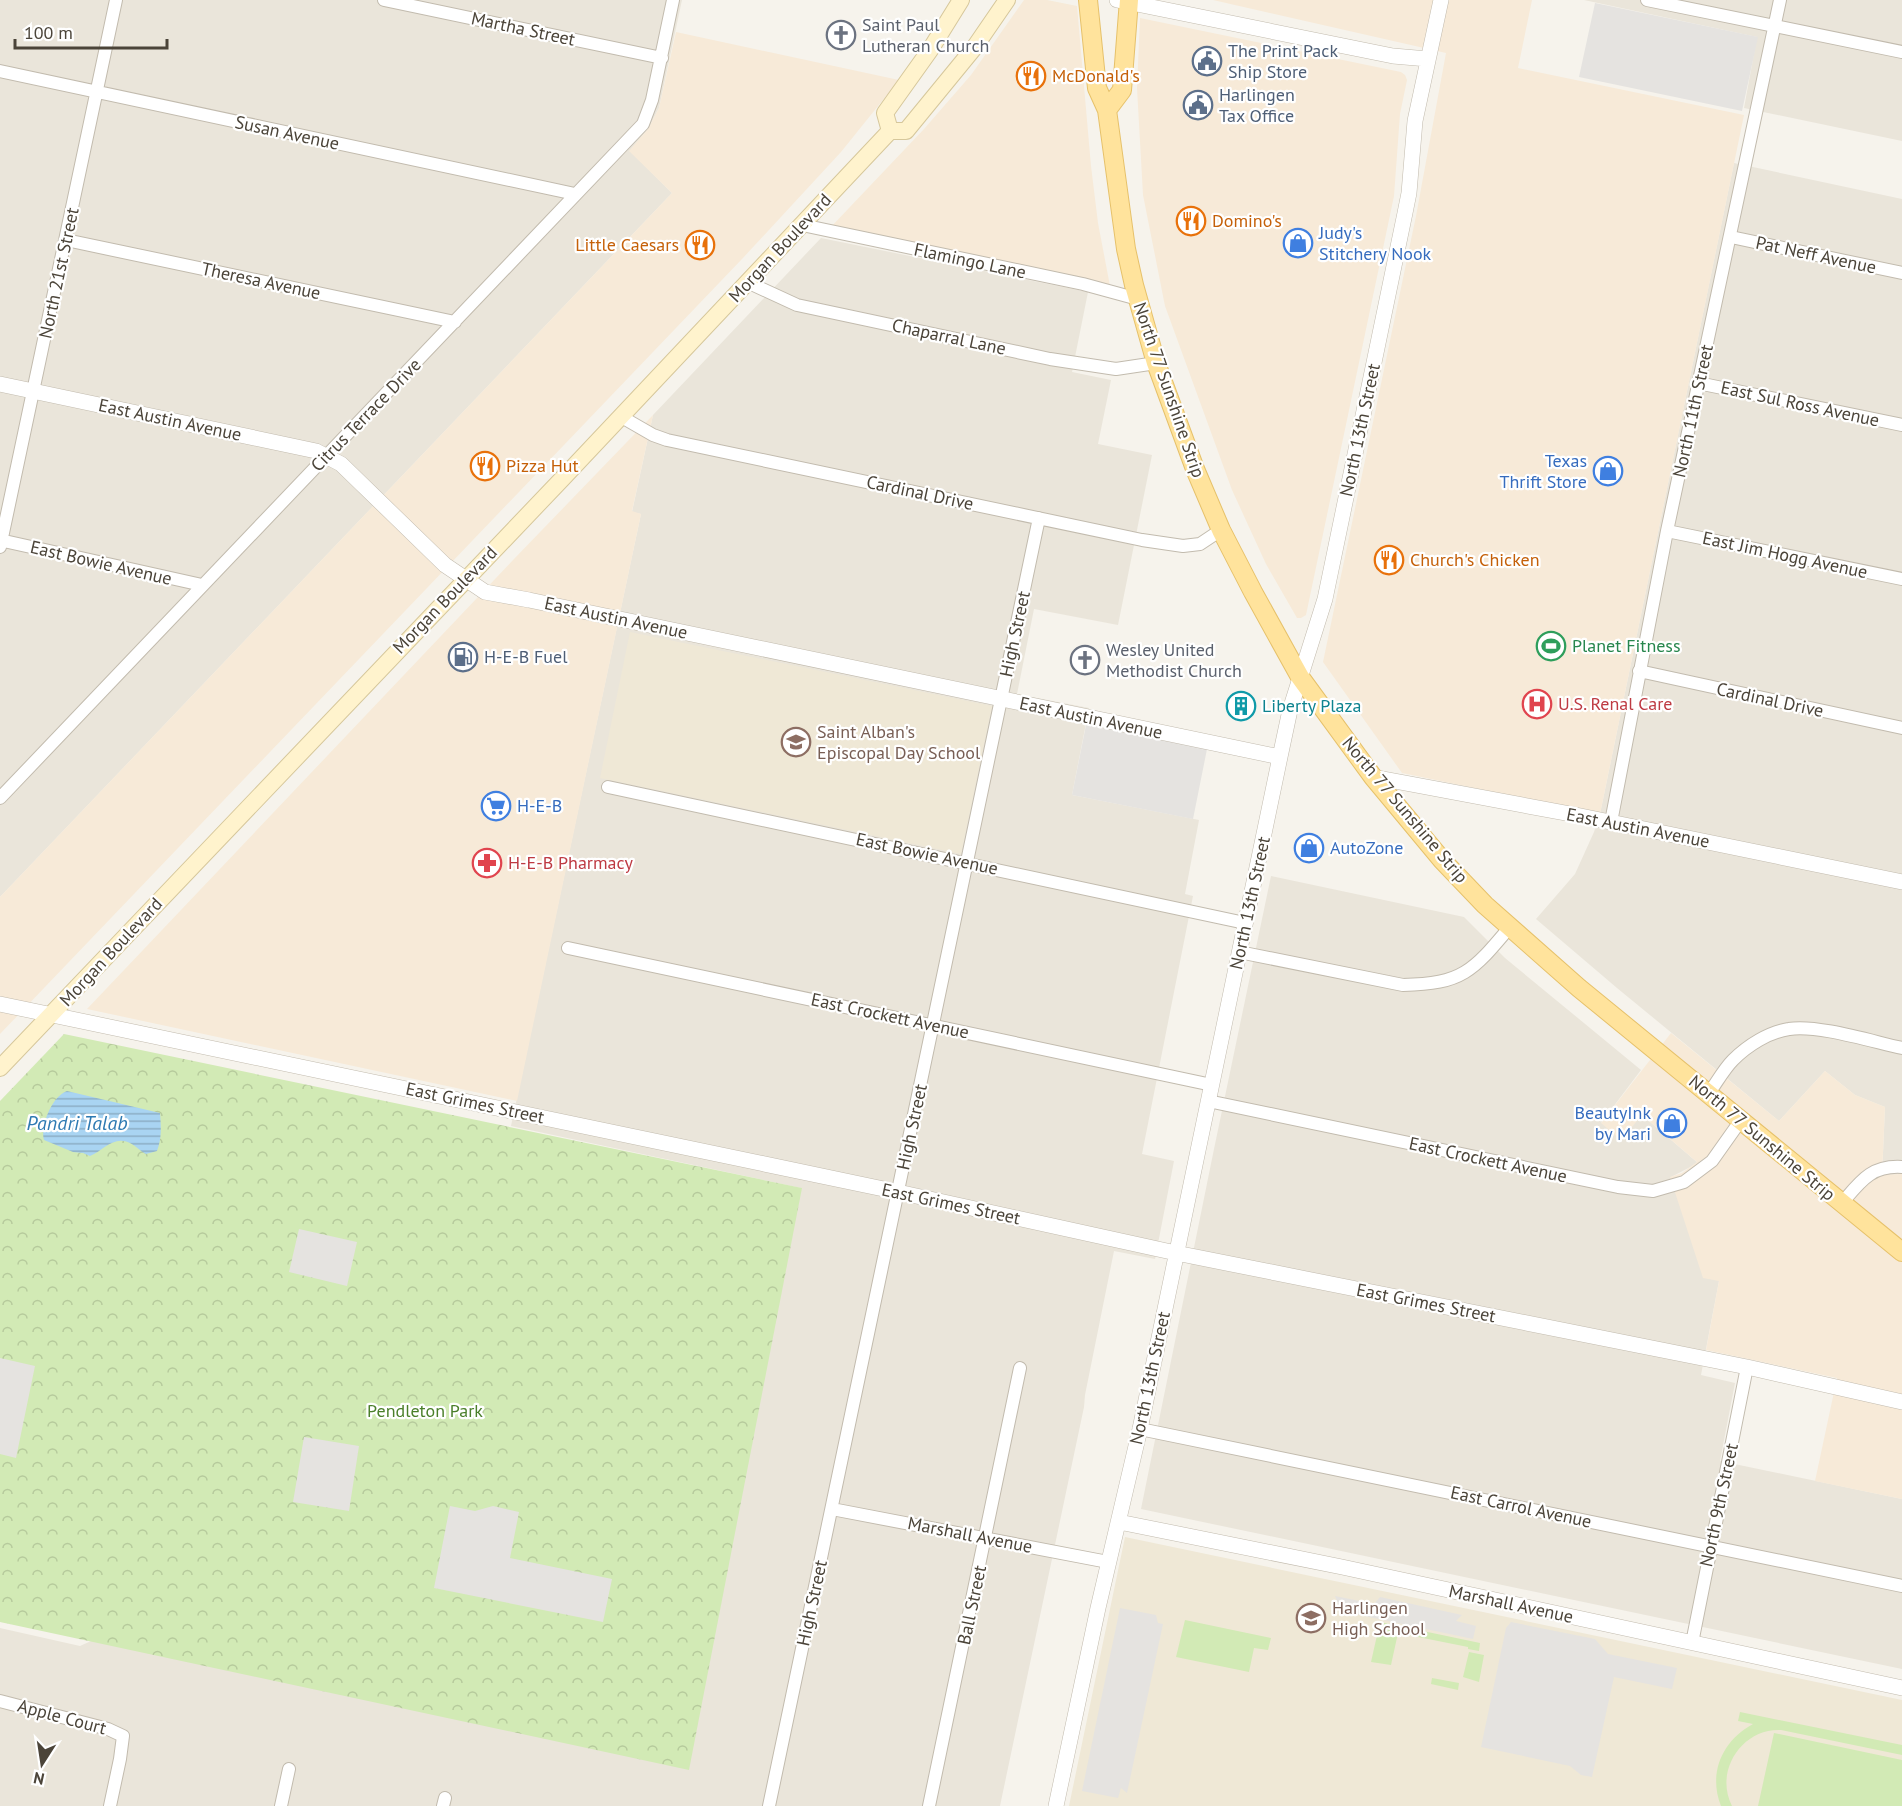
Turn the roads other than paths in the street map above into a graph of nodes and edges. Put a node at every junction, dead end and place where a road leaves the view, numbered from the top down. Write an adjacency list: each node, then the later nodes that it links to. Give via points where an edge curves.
1 (116, 0): 16 (street, North 21st Street)
2 (384, 0): 13 (street, Martha Street)
3 (673, 0): 13 (street, Citrus Terrace Drive)
4 (961, 0): 18 (main road, via 885,113)
5 (1007, 0): 18 (main road, Morgan Boulevard, via 974,48 906,131)
6 (1088, 0): 17 (main road, North 77 Sunshine Strip, via 1097,88)
7 (1441, 0): 14 (street, North 13th Street)
8 (1647, 0): 11 (street)
9 (1780, 0): 11 (street, North 11th Street)
10 (1125, 1): 14 (street, via 1393,56); 17 (main road, via 1122,90)
11 (1775, 25): 12 (street); 21 (street, North 11th Street)
12 (1902, 52)
13 (662, 58): 19 (street, Citrus Terrace Drive, via 643,124)
14 (1428, 59): 42 (street, North 13th Street, via 1415,121 1400,241 1325,599)
15 (0, 71): 16 (street, Susan Avenue)
16 (96, 93): 19 (street, Susan Avenue); 22 (street, North 21st Street)
17 (1107, 110): 25 (main road, North 77 Sunshine Strip, via 1120,216)
18 (890, 131): 20 (main road, Morgan Boulevard)
19 (575, 194): 26 (street, Citrus Terrace Drive)
20 (802, 225): 24 (main road, Morgan Boulevard); 25 (street, Flamingo Lane)
21 (1731, 237): 23 (street, Pat Neff Avenue); 28 (street, North 11th Street)
22 (66, 240): 26 (street, Theresa Avenue); 30 (street, North 21st Street)
23 (1902, 273)
24 (747, 282): 27 (street, Chaparral Lane, via 797,305 1050,359 1116,369); 31 (main road, Morgan Boulevard)
25 (1138, 299): 27 (main road, North 77 Sunshine Strip)
26 (455, 322): 33 (street, Citrus Terrace Drive)
27 (1156, 363): 35 (main road, North 77 Sunshine Strip)
28 (1698, 383): 32 (street, East Sul Ross Avenue); 36 (street, North 11th Street)
29 (0, 384): 30 (street, East Austin Avenue)
30 (34, 391): 33 (street, East Austin Avenue); 37 (street, North 21st Street)
31 (620, 416): 34 (street, Cardinal Drive, via 666,440); 38 (main road, Morgan Boulevard)
32 (1902, 425)
33 (327, 456): 38 (street, East Austin Avenue, via 341,464 445,565); 40 (street, Citrus Terrace Drive)
34 (1040, 518): 35 (street, Cardinal Drive, via 1183,546 1200,544); 43 (street, High Street)
35 (1221, 530): 42 (main road, North 77 Sunshine Strip)
36 (1667, 531): 39 (street, East Jim Hogg Avenue); 41 (street, North 11th Street)
37 (0, 542): 40 (street, East Bowie Avenue)
38 (465, 579): 43 (street, East Austin Avenue, via 485,592); 57 (main road, Morgan Boulevard)
39 (1902, 579)
40 (202, 585): 48 (street, Citrus Terrace Drive)
41 (1639, 671): 44 (street, Cardinal Drive); 49 (street, North 11th Street)
42 (1300, 677): 45 (street, North 13th Street); 46 (main road, North 77 Sunshine Strip)
43 (1002, 699): 45 (street, East Austin Avenue); 50 (street, High Street)
44 (1902, 729)
45 (1280, 757): 52 (street, North 13th Street)
46 (1373, 777): 49 (street, East Austin Avenue); 53 (main road, North 77 Sunshine Strip, via 1442,860)
47 (608, 787): 50 (street, East Bowie Avenue)
48 (0, 798)
49 (1611, 822): 51 (street, East Austin Avenue)
50 (967, 862): 52 (street, East Bowie Avenue); 58 (street, High Street)
51 (1902, 882)
52 (1245, 923): 55 (street, North 13th Street)
53 (1509, 928): 55 (street, via 1470,970 1429,985 1403,986); 62 (main road, North 77 Sunshine Strip)
54 (568, 948): 58 (street, East Crockett Avenue)
55 (1239, 952): 61 (street, North 13th Street)
56 (0, 1004): 57 (street, East Grimes Street)
57 (52, 1015): 60 (main road, Morgan Boulevard); 66 (street, East Grimes Street)
58 (934, 1026): 61 (street, East Crockett Avenue); 66 (street, High Street)
59 (1902, 1048): 62 (street, via 1809,1028 1789,1029 1752,1044 1732,1060)
60 (0, 1068)
61 (1212, 1084): 63 (street, North 13th Street)
62 (1709, 1093): 64 (main road, North 77 Sunshine Strip)
63 (1208, 1101): 64 (street, East Crockett Avenue, via 1618,1187 1653,1191 1684,1182 1712,1161); 69 (street, North 13th Street)
64 (1741, 1120): 67 (main road, North 77 Sunshine Strip)
65 (1902, 1167): 67 (street, via 1875,1170)
66 (898, 1192): 69 (street, East Grimes Street); 74 (street, High Street)
67 (1842, 1203): 68 (main road, North 77 Sunshine Strip)
68 (1902, 1252)
69 (1176, 1253): 70 (street, East Grimes Street); 73 (street, North 13th Street)
70 (1747, 1367): 72 (street, East Grimes Street); 77 (street, North 9th Street)
71 (1020, 1368): 76 (street, Ball Street)
72 (1902, 1402)
73 (1140, 1429): 75 (street, North 13th Street); 77 (street, East Carrol Avenue)
74 (832, 1509): 76 (street, Marshall Avenue); 86 (street, High Street)
75 (1119, 1522): 78 (street, North 13th Street); 80 (street, Marshall Avenue)
76 (986, 1538): 78 (street, Marshall Avenue); 87 (street, Ball Street)
77 (1710, 1546): 79 (street, East Carrol Avenue); 80 (street, North 9th Street)
78 (1108, 1562): 88 (street, North 13th Street)
79 (1902, 1586)
80 (1692, 1643): 81 (street, Marshall Avenue)
81 (1902, 1688)
82 (0, 1701): 84 (street, Apple Court, via 123,1736)
83 (289, 1769): 85 (street)
84 (110, 1806)
85 (281, 1806)
86 (769, 1806)
87 (929, 1806)
88 (1056, 1806)

